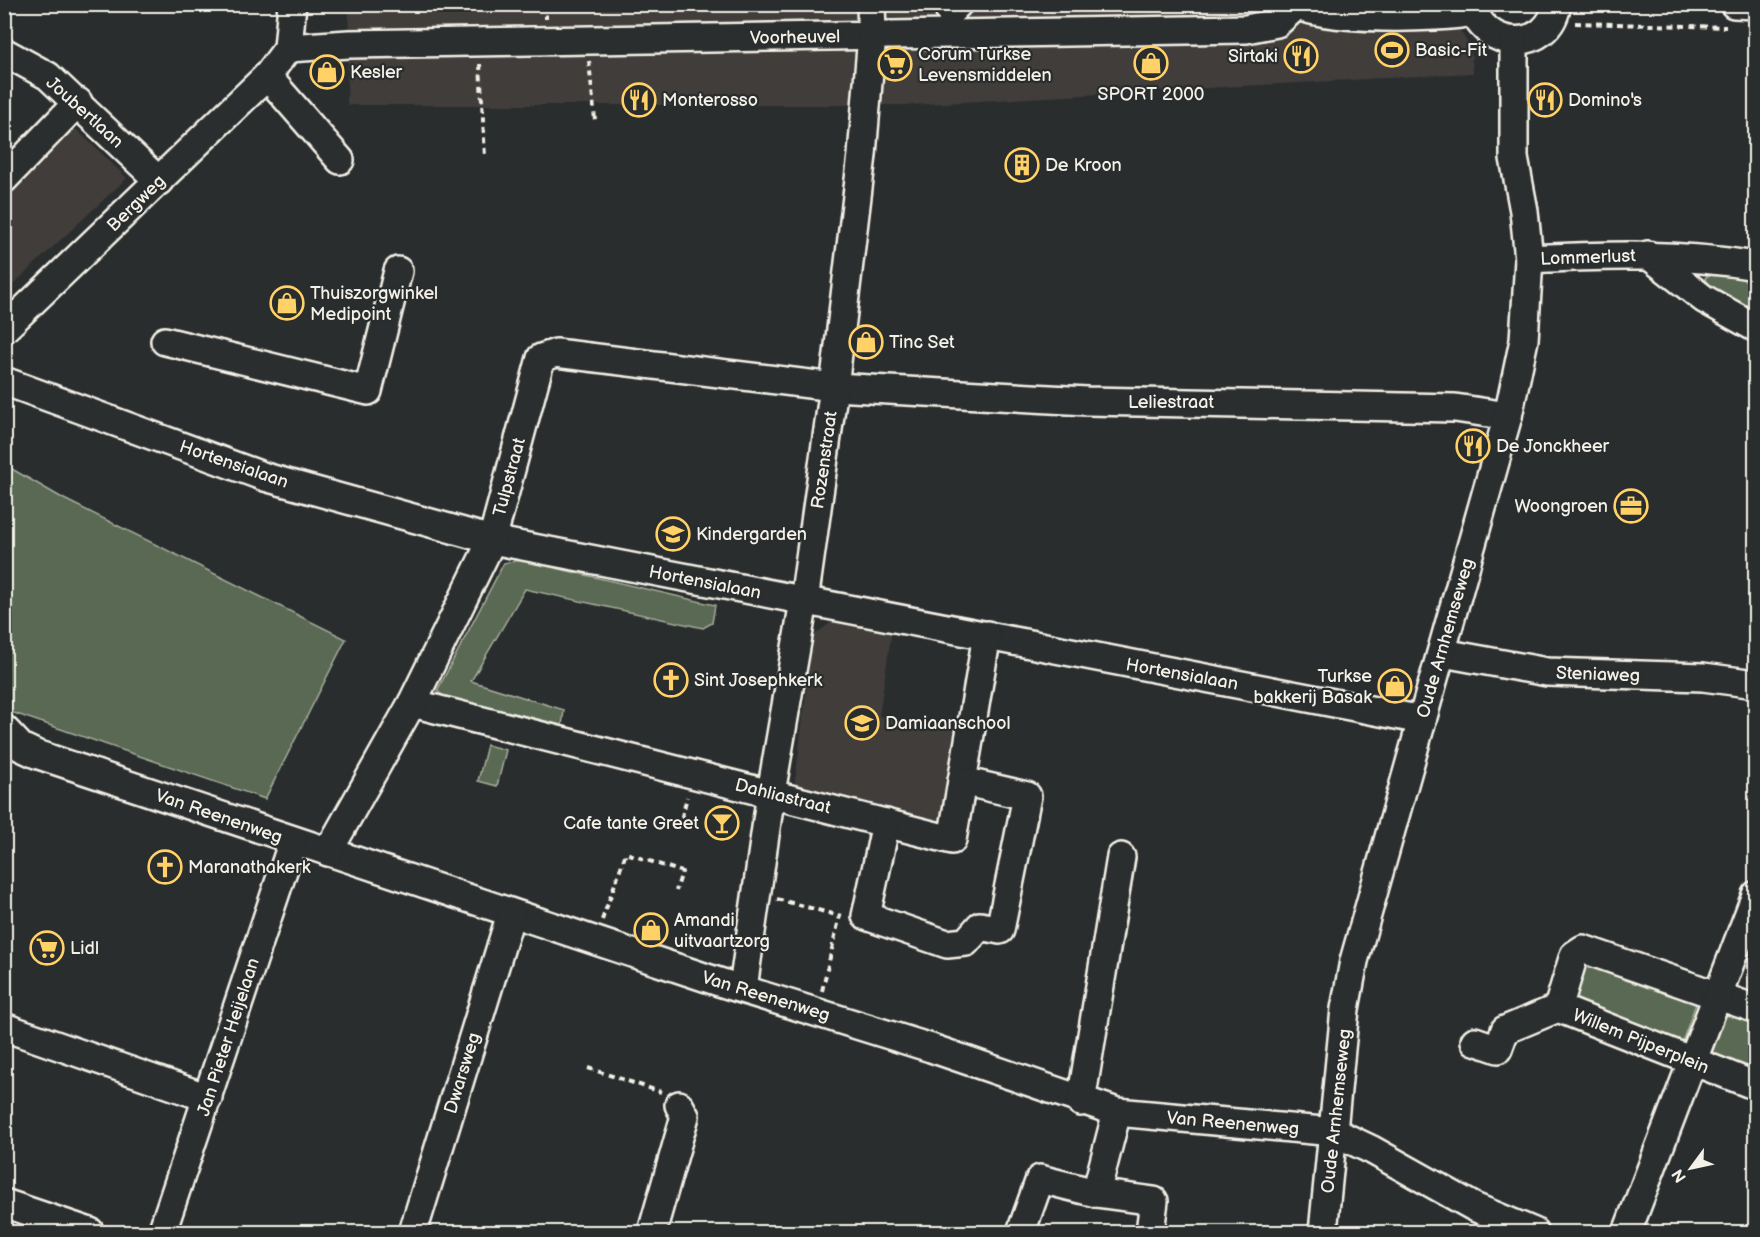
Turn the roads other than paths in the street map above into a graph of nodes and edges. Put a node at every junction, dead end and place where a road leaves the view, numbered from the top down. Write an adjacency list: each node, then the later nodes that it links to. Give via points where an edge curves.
1 (292, 4): 10 (street)
2 (871, 4): 8 (street, Rozenstraat)
3 (1295, 5): 5 (street, Voorheuvel, via 1317,11 1386,17); 8 (street, Voorheuvel, via 1277,23 1246,29)
4 (1755, 5): 7 (street)
5 (1473, 8): 9 (street, via 1489,33)
6 (1553, 14): 9 (street, via 1531,39)
7 (1734, 16)
8 (872, 35): 10 (street, Voorheuvel); 25 (street, Rozenstraat)
9 (1514, 42): 18 (street, Oude Arnhemseweg, via 1514,158)
10 (288, 48): 12 (street, Bergweg)
11 (4, 51): 13 (street, Joubertlaan, via 48,76)
12 (267, 75): 14 (street); 16 (street, Bergweg)
13 (78, 102): 15 (street); 16 (street, Joubertlaan)
14 (340, 160)
15 (4, 179)
16 (159, 181): 22 (street, Bergweg)
17 (1648, 255): 18 (street, Lommerlust); 19 (street, Lommerlust); 21 (street, Lommerlust, via 1704,299)
18 (1529, 259): 26 (street, Oude Arnhemseweg, via 1524,340)
19 (1755, 266)
20 (398, 271): 23 (street, via 368,391)
21 (1755, 328)
22 (4, 330)
23 (165, 340)
24 (4, 381): 27 (street, Hortensialaan, via 265,477)
25 (834, 387): 26 (street, Leliestraat, via 1087,401 1455,408); 27 (street, Tulpstraat, via 556,353 541,358); 28 (street, Rozenstraat)
26 (1508, 416): 30 (street, Oude Arnhemseweg)
27 (492, 540): 28 (street, Hortensialaan); 32 (street, Tulpstraat)
28 (804, 601): 29 (street, Hortensialaan); 36 (street, Rozenstraat)
29 (987, 635): 33 (street, Hortensialaan); 35 (street, Dahliastraat)
30 (1443, 653): 31 (street, Steniaweg, via 1547,672 1703,677); 33 (street, Oude Arnhemseweg)
31 (1755, 684)
32 (412, 703): 36 (street, Dahliastraat); 39 (street, Tulpstraat)
33 (1422, 720): 55 (street, Oude Arnhemseweg, via 1354,961)
34 (5, 732): 38 (street, Van Reenenweg, via 36,754)
35 (962, 781): 37 (street, Dahliastraat, via 952,840); 37 (street, via 1028,796 1000,930 980,926 966,942 947,944 866,916)
36 (771, 793): 37 (street, Dahliastraat); 43 (street, Rozenstraat)
37 (886, 823)
38 (293, 842): 39 (street, Van Reenenweg); 51 (street, Jan Pieter Heijelaan)
39 (328, 852): 42 (street, Van Reenenweg)
40 (1121, 857): 53 (street)
41 (1755, 895): 44 (street)
42 (511, 914): 43 (street, Van Reenenweg); 60 (street, Dwarsweg)
43 (743, 988): 53 (street, Van Reenenweg, via 931,1048)
44 (1718, 995): 45 (street, Willem Pijperplein, via 1583,949 1574,955); 46 (street, Willem Pijperplein); 49 (street)
45 (1558, 1008): 48 (street, via 1505,1030 1497,1049); 49 (street, Willem Pijperplein)
46 (1755, 1009)
47 (4, 1027): 51 (street)
48 (1475, 1041)
49 (1691, 1062): 50 (street, Willem Pijperplein); 66 (street)
50 (1755, 1086)
51 (208, 1098): 59 (street, Jan Pieter Heijelaan)
52 (674, 1100): 61 (street, via 685,1116)
53 (1081, 1102): 54 (street, Van Reenenweg)
54 (1117, 1112): 55 (street, Van Reenenweg); 56 (street)
55 (1334, 1132): 64 (street, Oude Arnhemseweg); 65 (street, Van Reenenweg, via 1474,1207)
56 (1096, 1192): 62 (street, via 1040,1179); 63 (street, via 1154,1201)
57 (4, 1203): 58 (street)
58 (90, 1233)
59 (162, 1233)
60 (413, 1233)
61 (652, 1233)
62 (1021, 1233)
63 (1150, 1233)
64 (1323, 1233)
65 (1534, 1233)
66 (1627, 1233)

